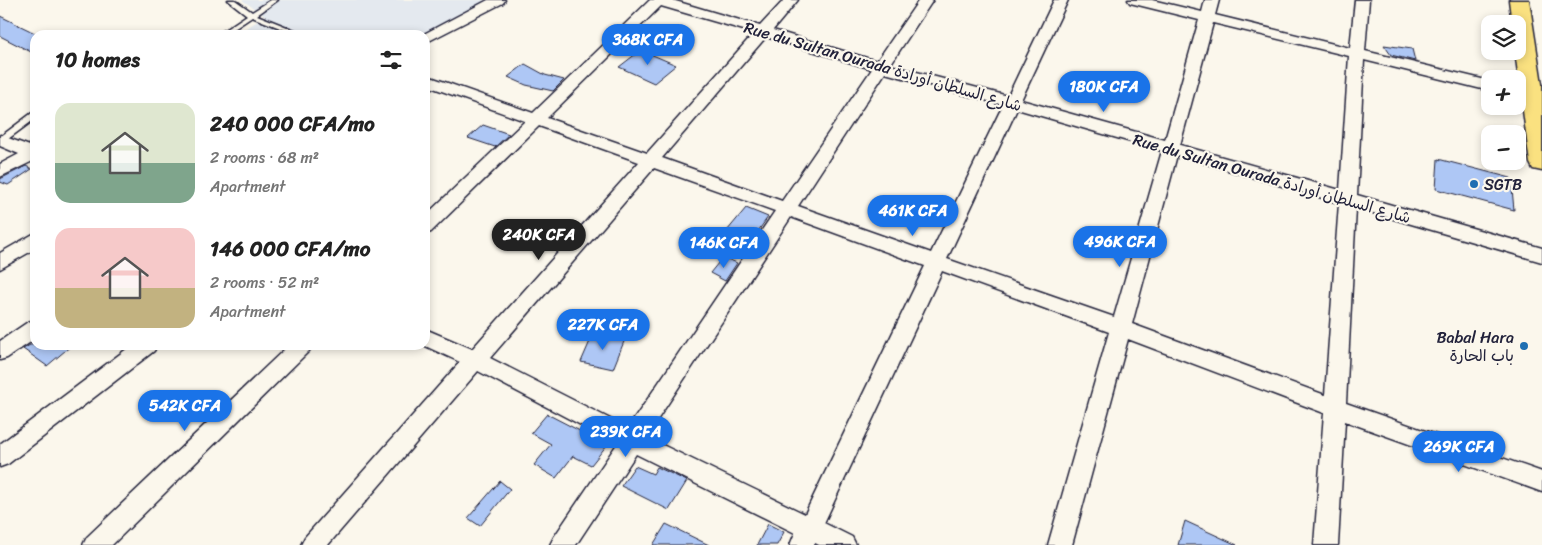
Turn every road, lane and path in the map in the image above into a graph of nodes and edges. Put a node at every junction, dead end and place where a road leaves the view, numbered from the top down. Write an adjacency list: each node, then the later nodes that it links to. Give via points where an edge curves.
1 (231, 0): 13 (lane)
2 (275, 0): 13 (lane)
3 (498, 0): 18 (street)
4 (658, 0): 17 (street, Rue du Sultan Ourada شارع السلطان أورادة); 27 (street)
5 (791, 0): 17 (street)
6 (926, 0): 20 (street)
7 (1061, 0): 25 (street)
8 (1135, 0): 12 (street)
9 (1362, 0): 19 (street)
10 (1519, 0): 21 (main road)
11 (1537, 0): 14 (main road)
12 (1210, 9): 19 (street); 29 (street)
13 (252, 15): 15 (lane); 16 (lane)
14 (1542, 27)
15 (228, 30)
16 (291, 30)
17 (762, 32): 20 (street, Rue du Sultan Ourada شارع السلطان أورادة); 32 (street)
18 (430, 36)
19 (1357, 54): 23 (street); 35 (street)
20 (881, 67): 25 (street, Rue du Sultan Ourada شارع السلطان أورادة); 36 (street)
21 (1524, 70)
22 (430, 82): 27 (street)
23 (1481, 84)
24 (1526, 95): 33 (main road)
25 (1012, 102): 29 (street, Rue du Sultan Ourada شارع السلطان أورادة); 41 (street)
26 (30, 119): 28 (lane)
27 (538, 120): 32 (street); 37 (street)
28 (0, 140): 30 (street)
29 (1170, 149): 35 (street, Rue du Sultan Ourada شارع السلطان أورادة); 42 (street)
30 (30, 151)
31 (30, 155): 34 (street)
32 (650, 161): 36 (street); 48 (street)
33 (1542, 163)
34 (0, 171)
35 (1348, 200): 39 (street, Rue du Sultan Ourada شارع السلطان أورادة); 49 (street)
36 (788, 209): 41 (street); 50 (street)
37 (430, 222)
38 (30, 243): 40 (street)
39 (1542, 255)
40 (0, 262)
41 (936, 263): 42 (street); 53 (street)
42 (1121, 328): 49 (street); 58 (street)
43 (30, 331): 47 (street)
44 (430, 339): 48 (street)
45 (140, 350): 51 (street)
46 (297, 350): 54 (street)
47 (0, 352)
48 (474, 359): 50 (street); 55 (street)
49 (1335, 407): 52 (street); 59 (street)
50 (632, 441): 53 (street); 56 (street)
51 (0, 457)
52 (1542, 482)
53 (806, 536): 57 (street)
54 (94, 545)
55 (313, 545)
56 (562, 545)
57 (844, 545)
58 (1060, 545)
59 (1326, 545)

